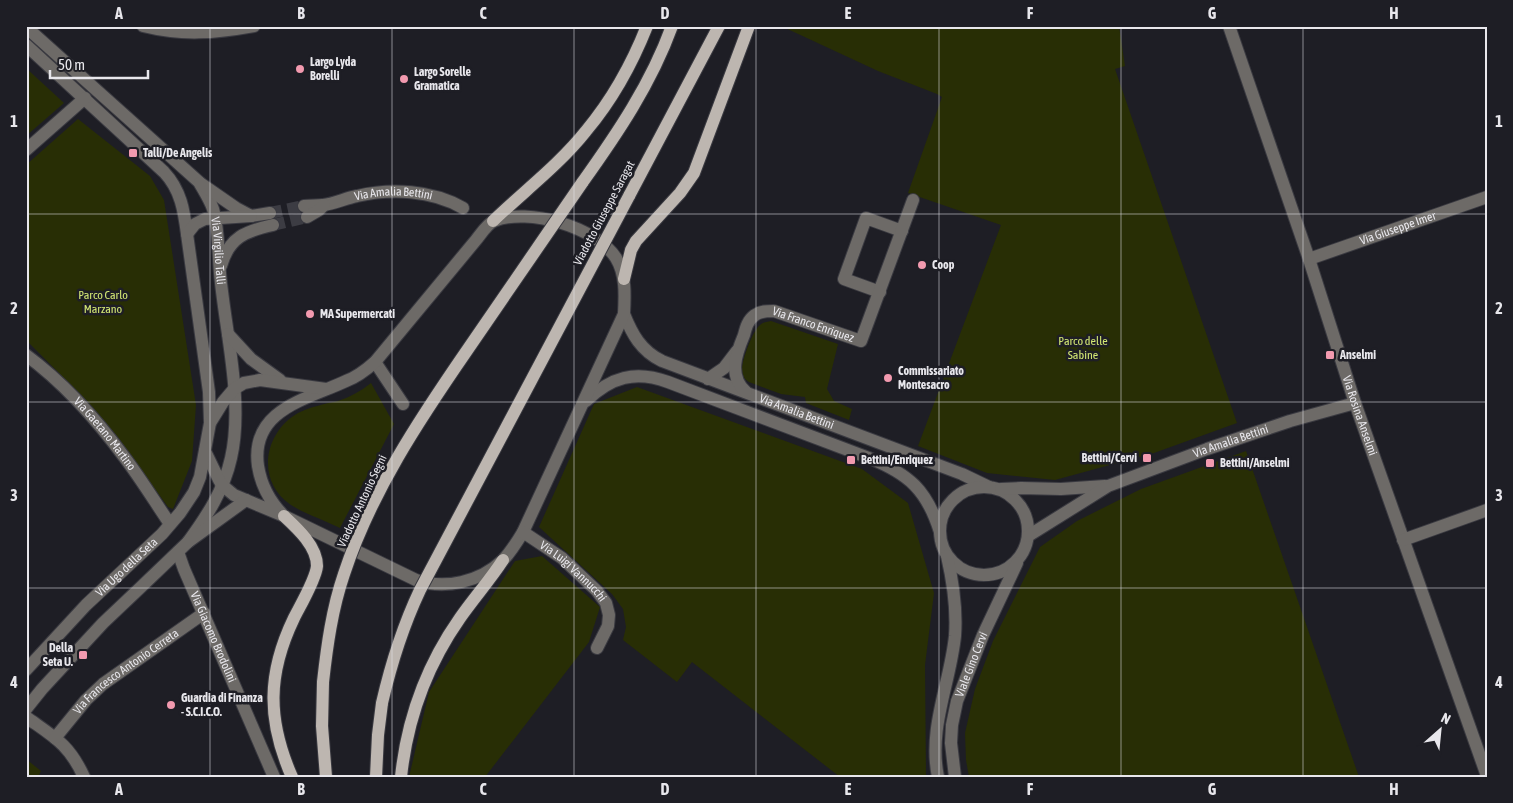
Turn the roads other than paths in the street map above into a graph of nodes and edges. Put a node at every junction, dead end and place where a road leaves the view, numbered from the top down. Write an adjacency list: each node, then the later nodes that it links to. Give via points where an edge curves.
1 (143, 26): 2 (street, via 188,34)
2 (254, 26)
3 (647, 26): 19 (main road, via 620,84 586,131)
4 (672, 26): 67 (main road, Viadotto Antonio Segni, bridge, via 642,92 614,138 435,397 370,509 344,575 327,646 322,732)
5 (719, 26): 68 (main road, Viadotto Giuseppe Saragat, bridge, via 417,597 399,640 382,703)
6 (749, 26): 24 (main road, via 694,173 636,241)
7 (1229, 26): 22 (street, Via Rosina Anselmi)
8 (26, 27): 12 (street, Via Virgilio Talli)
9 (26, 45): 10 (street)
10 (85, 98): 11 (street); 21 (street, via 170,178 180,197)
11 (26, 150)
12 (199, 182): 17 (street); 18 (street, Via Virgilio Talli)
13 (1487, 197): 22 (street, Via Giuseppe Imer)
14 (913, 200): 20 (street, Via Franco Enriquez)
15 (463, 208): 16 (street, Via Amalia Bettini, via 432,196 394,191 364,194)
16 (305, 212)
17 (250, 216): 18 (street); 23 (street, via 272,219 248,231 230,246)
18 (215, 218): 21 (street, via 195,224); 23 (street, Via Virgilio Talli)
19 (493, 221): 24 (street, via 539,217 578,229 610,250); 30 (street)
20 (902, 231): 25 (street, Via Franco Enriquez); 25 (street, via 866,218 844,279)
21 (187, 234): 39 (street, via 209,392)
22 (1309, 259): 36 (street, Via Rosina Anselmi)
23 (220, 273): 27 (street, Via Virgilio Talli)
24 (624, 279): 26 (street)
25 (880, 292): 28 (street, Via Franco Enriquez, via 861,341 766,311 748,323)
26 (624, 314): 31 (street, Via Amalia Bettini, via 641,346 651,355); 38 (street)
27 (227, 333): 32 (street, via 257,365); 34 (street, Via Virgilio Talli)
28 (737, 352): 31 (street, Via Franco Enriquez, via 724,368); 35 (street, Via Franco Enriquez, via 736,377)
29 (26, 356): 47 (street, Via Gaetano Martino, via 62,386 102,430)
30 (375, 362): 33 (street, via 354,378); 37 (street)
31 (708, 379): 35 (street, Via Amalia Bettini)
32 (289, 384): 33 (street); 34 (street, via 256,380)
33 (326, 389): 46 (street, via 279,412 260,440 257,460 261,481)
34 (234, 390): 39 (street); 41 (street, Via Virgilio Talli, via 234,440)
35 (748, 393): 43 (street, Via Amalia Bettini)
36 (1355, 403): 42 (street, Via Amalia Bettini, via 1290,421); 51 (street, Via Rosina Anselmi)
37 (403, 404)
38 (583, 404): 48 (street); 49 (street, via 619,380 640,375 660,379 890,467 920,490)
39 (210, 423): 40 (street, Via Ugo della Seta)
40 (205, 451): 41 (street); 47 (street, Via Ugo della Seta, via 196,488)
41 (222, 485): 44 (street); 52 (street, Via Virgilio Talli)
42 (1108, 486): 43 (street, Via Amalia Bettini); 50 (street, Via Amalia Bettini)
43 (994, 488): 49 (street, via 970,489 954,498 943,514); 50 (street, via 1010,495 1022,507)
44 (246, 500): 46 (street); 52 (street)
45 (1487, 510): 51 (street)
46 (284, 516): 56 (street, via 429,584 467,580 487,572); 66 (main road, via 307,541 316,566 288,631 276,671 273,697 275,725)
47 (170, 524): 59 (street, Via Ugo della Seta, via 86,605)
48 (523, 532): 56 (street); 58 (street, Via Luigi Vannucchi, via 562,558 606,602 608,626)
49 (940, 532): 54 (street)
50 (1028, 536): 55 (street)
51 (1403, 540): 63 (street, Via Rosina Anselmi)
52 (188, 542): 53 (street, Via Ugo della Seta)
53 (178, 552): 57 (street, Via Giacomo Brodolini); 60 (street, Via Ugo della Seta, via 103,623)
54 (947, 556): 55 (street, via 968,572 987,575 1005,570); 70 (street, Viale Gino Cervi, via 954,595 955,628 936,732)
55 (1020, 558): 71 (street, Viale Gino Cervi, via 982,635 957,701 951,743)
56 (503, 560): 69 (main road, via 459,619 426,676 409,727)
57 (204, 613): 62 (street, Via Francesco Antonio Cerreta, via 102,684); 65 (street, Via Giacomo Brodolini)
58 (597, 648)
59 (26, 670)
60 (26, 709)
61 (26, 717): 62 (street)
62 (55, 738): 64 (street, via 72,754)
63 (1487, 776)
64 (84, 777)
65 (274, 777)
66 (292, 777)
67 (326, 777)
68 (376, 777)
69 (401, 777)
70 (938, 777)
71 (955, 777)

